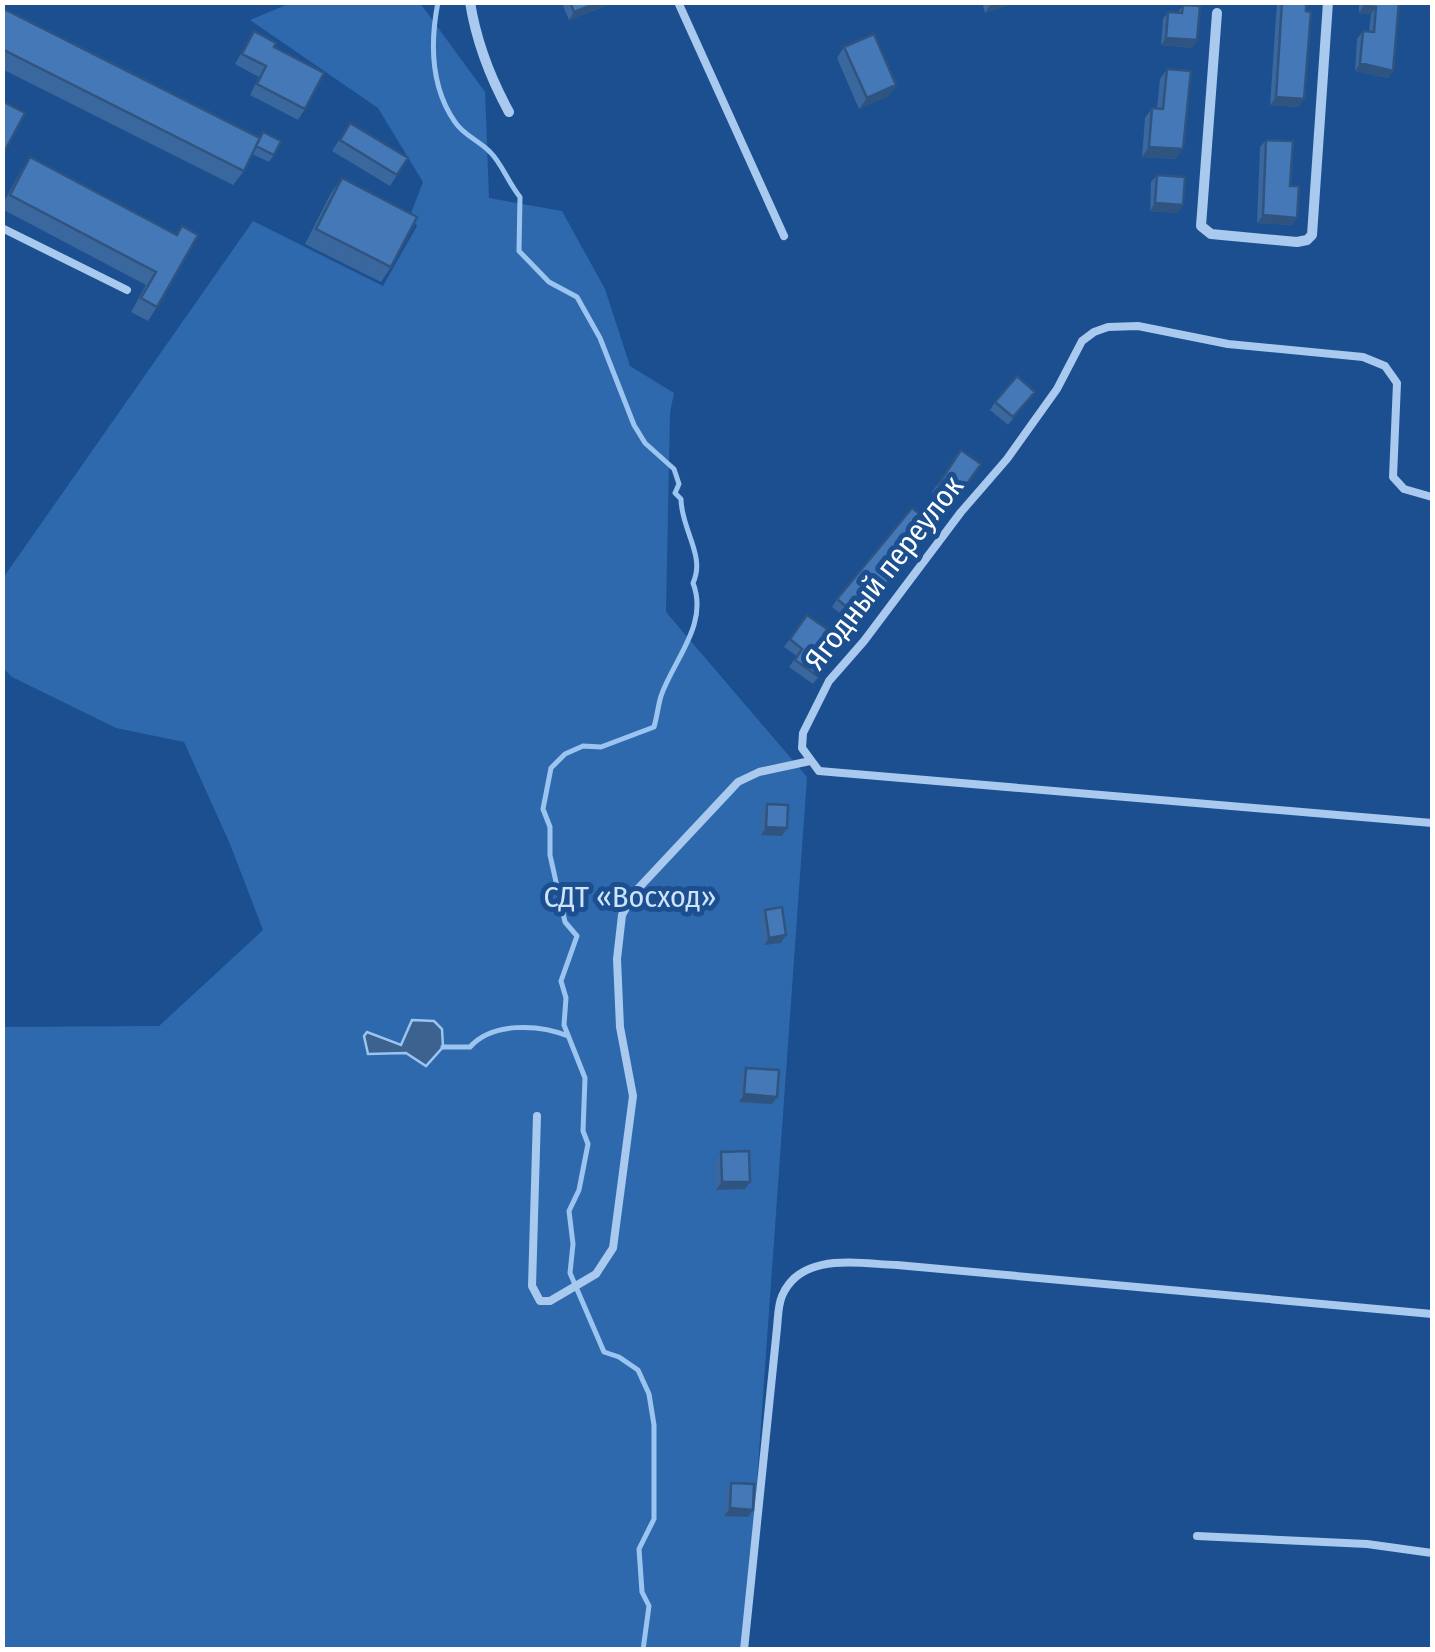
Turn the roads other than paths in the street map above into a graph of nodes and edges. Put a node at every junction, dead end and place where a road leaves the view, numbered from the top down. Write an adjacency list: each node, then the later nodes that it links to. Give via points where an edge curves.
1 (470, 2): 5 (street)
2 (678, 2): 7 (lane)
3 (1328, 2): 4 (street, via 1312,234 1297,242 1211,234 1200,226)
4 (1217, 13)
5 (509, 112)
6 (2, 228): 8 (lane)
7 (784, 236)
8 (127, 290)
9 (1432, 496): 10 (lane, Ягодный переулок, via 1404,489 1393,476 1397,383 1385,366 1363,356 1228,344 1138,326 1094,332 1007,459 829,680 803,732)
10 (810, 761): 11 (lane, via 818,772); 12 (lane, via 738,782 634,893 622,916 620,1027 633,1096 613,1248 596,1274 550,1301 540,1301 532,1286)
11 (1432, 824)
12 (537, 1116)
13 (1432, 1314): 16 (lane, via 897,1265 828,1262 799,1272 782,1296 777,1328)
14 (1197, 1536): 15 (lane)
15 (1432, 1552)
16 (744, 1650)

